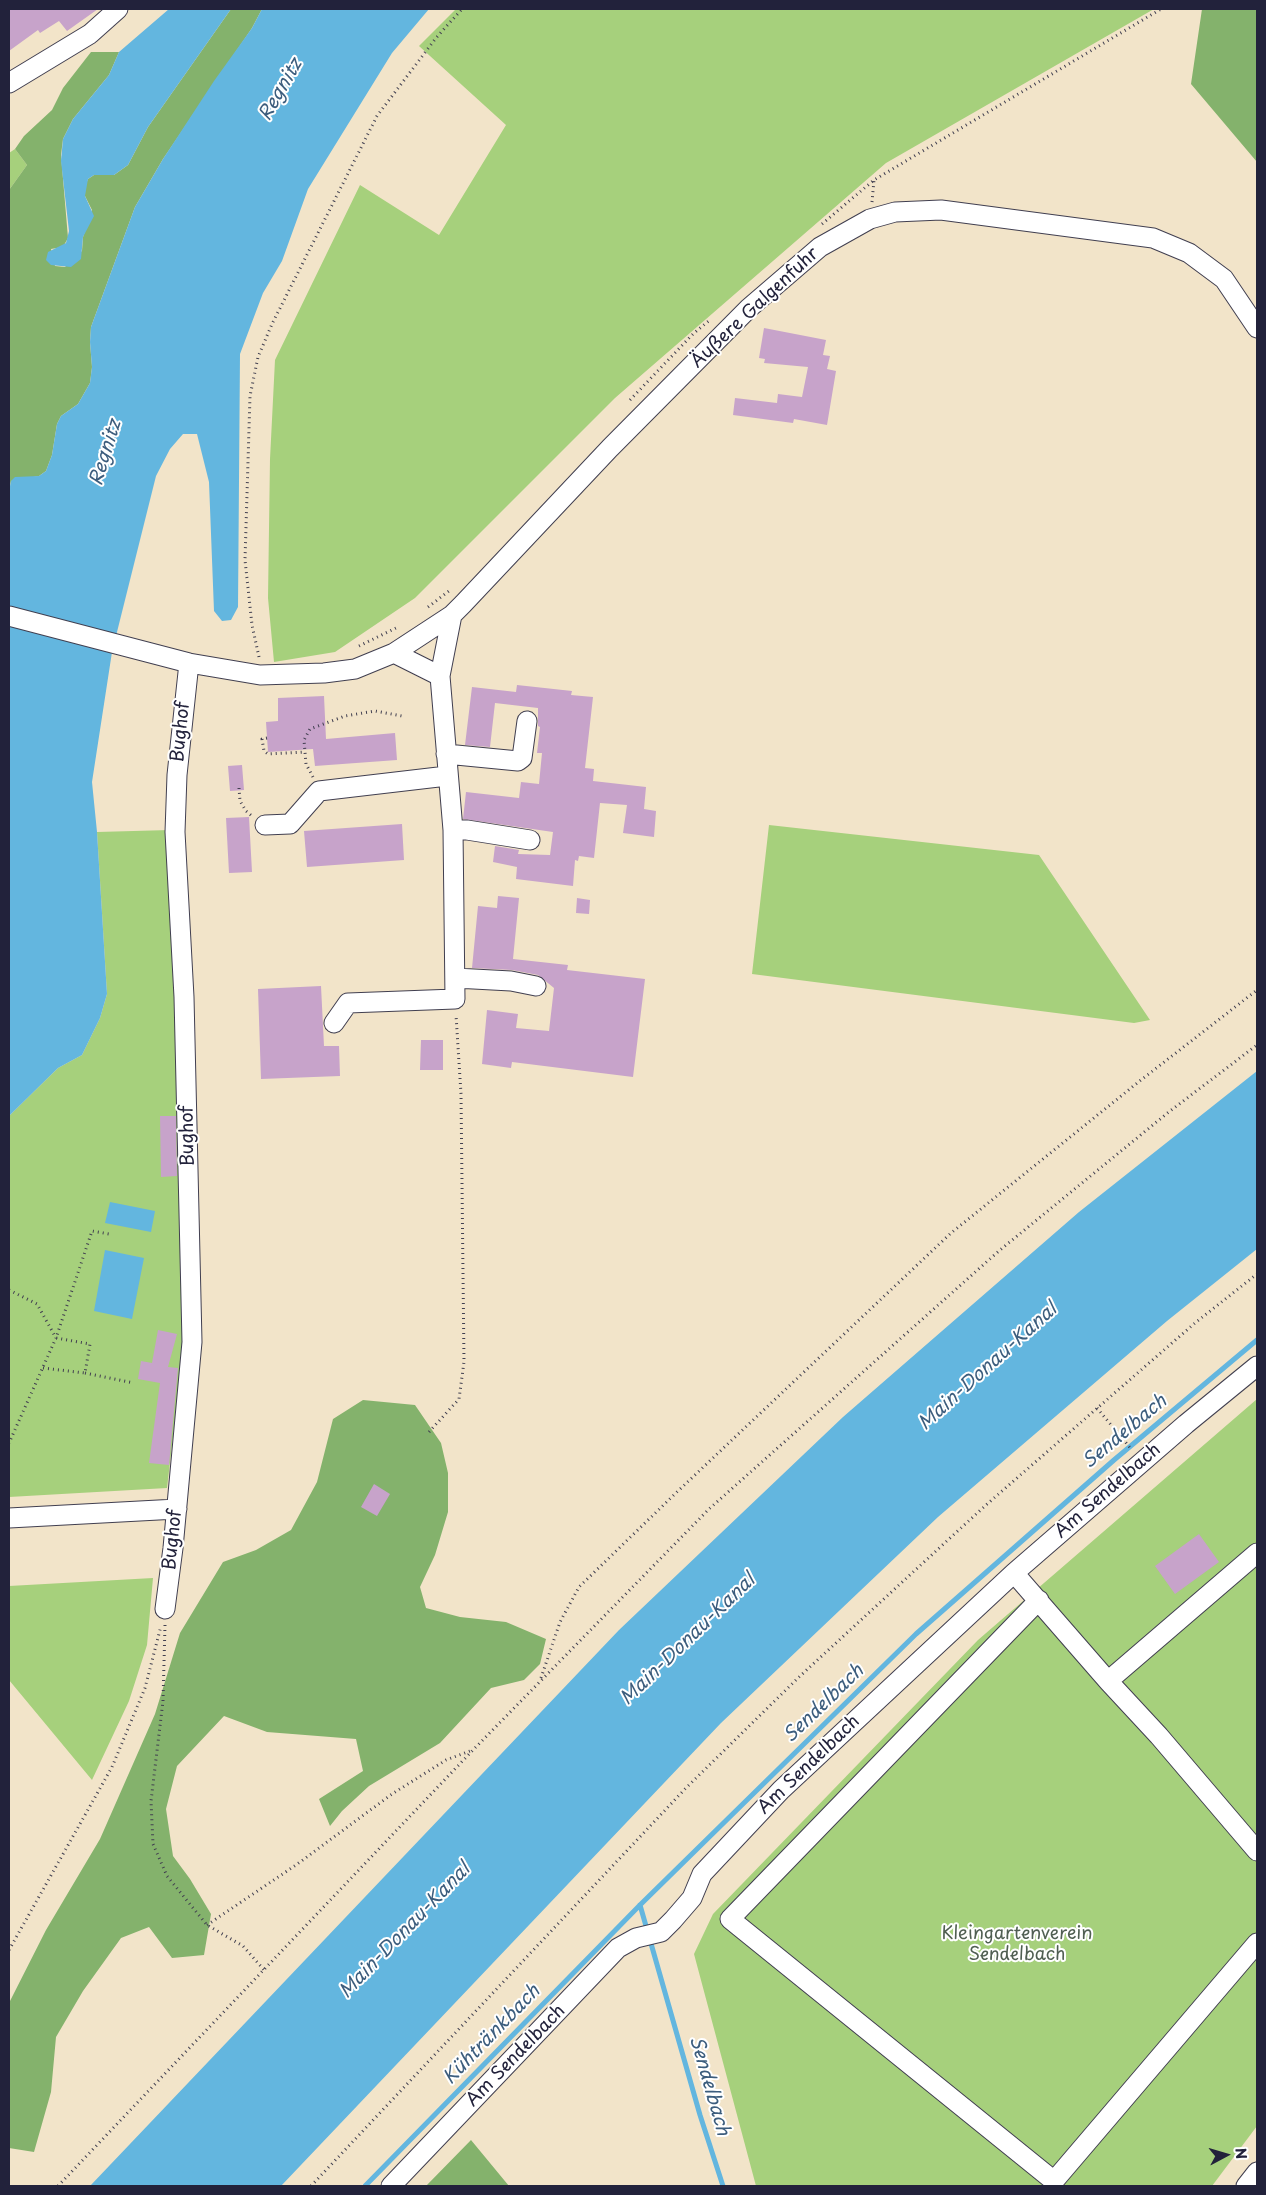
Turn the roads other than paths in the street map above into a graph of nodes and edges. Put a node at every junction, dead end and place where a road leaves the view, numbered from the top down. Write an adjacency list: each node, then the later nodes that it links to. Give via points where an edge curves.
1 (118, 9): 2 (street, via 90,34)
2 (9, 83)
3 (1257, 328): 4 (street, Äußere Galgenfuhr, via 1224,279 1189,253 1153,238 941,210 895,212 870,219 820,247 749,308 610,448)
4 (452, 615): 6 (street, Äußere Galgenfuhr); 8 (street)
5 (9, 616): 7 (street, Äußere Galgenfuhr)
6 (394, 653): 7 (street, Äußere Galgenfuhr, via 355,668 324,673 260,675); 8 (street)
7 (189, 663): 19 (street, Bughof, via 174,832 184,997 192,1342)
8 (440, 676): 10 (street)
9 (527, 721): 10 (street, via 522,758 518,761)
10 (446, 754): 11 (street)
11 (448, 776): 12 (street, via 320,791 290,824); 13 (street)
12 (265, 825)
13 (453, 830): 14 (street); 15 (street)
14 (530, 840)
15 (454, 978): 16 (street); 17 (street, via 455,999 348,1003)
16 (536, 986)
17 (334, 1023)
18 (1257, 1366): 22 (street, Am Sendelbach)
19 (177, 1509): 20 (street); 24 (street, Bughof)
20 (9, 1518)
21 (1257, 1553): 25 (street)
22 (1014, 1573): 23 (street); 29 (street, Am Sendelbach, via 781,1790 702,1874 692,1898 661,1932 636,1938 618,1948)
23 (1039, 1600): 25 (street); 27 (street, via 730,1918 1054,2181)
24 (165, 1609)
25 (1108, 1681): 26 (street)
26 (1257, 1851)
27 (1257, 1943)
28 (1257, 2172): 30 (street)
29 (391, 2186)
30 (1246, 2186)

